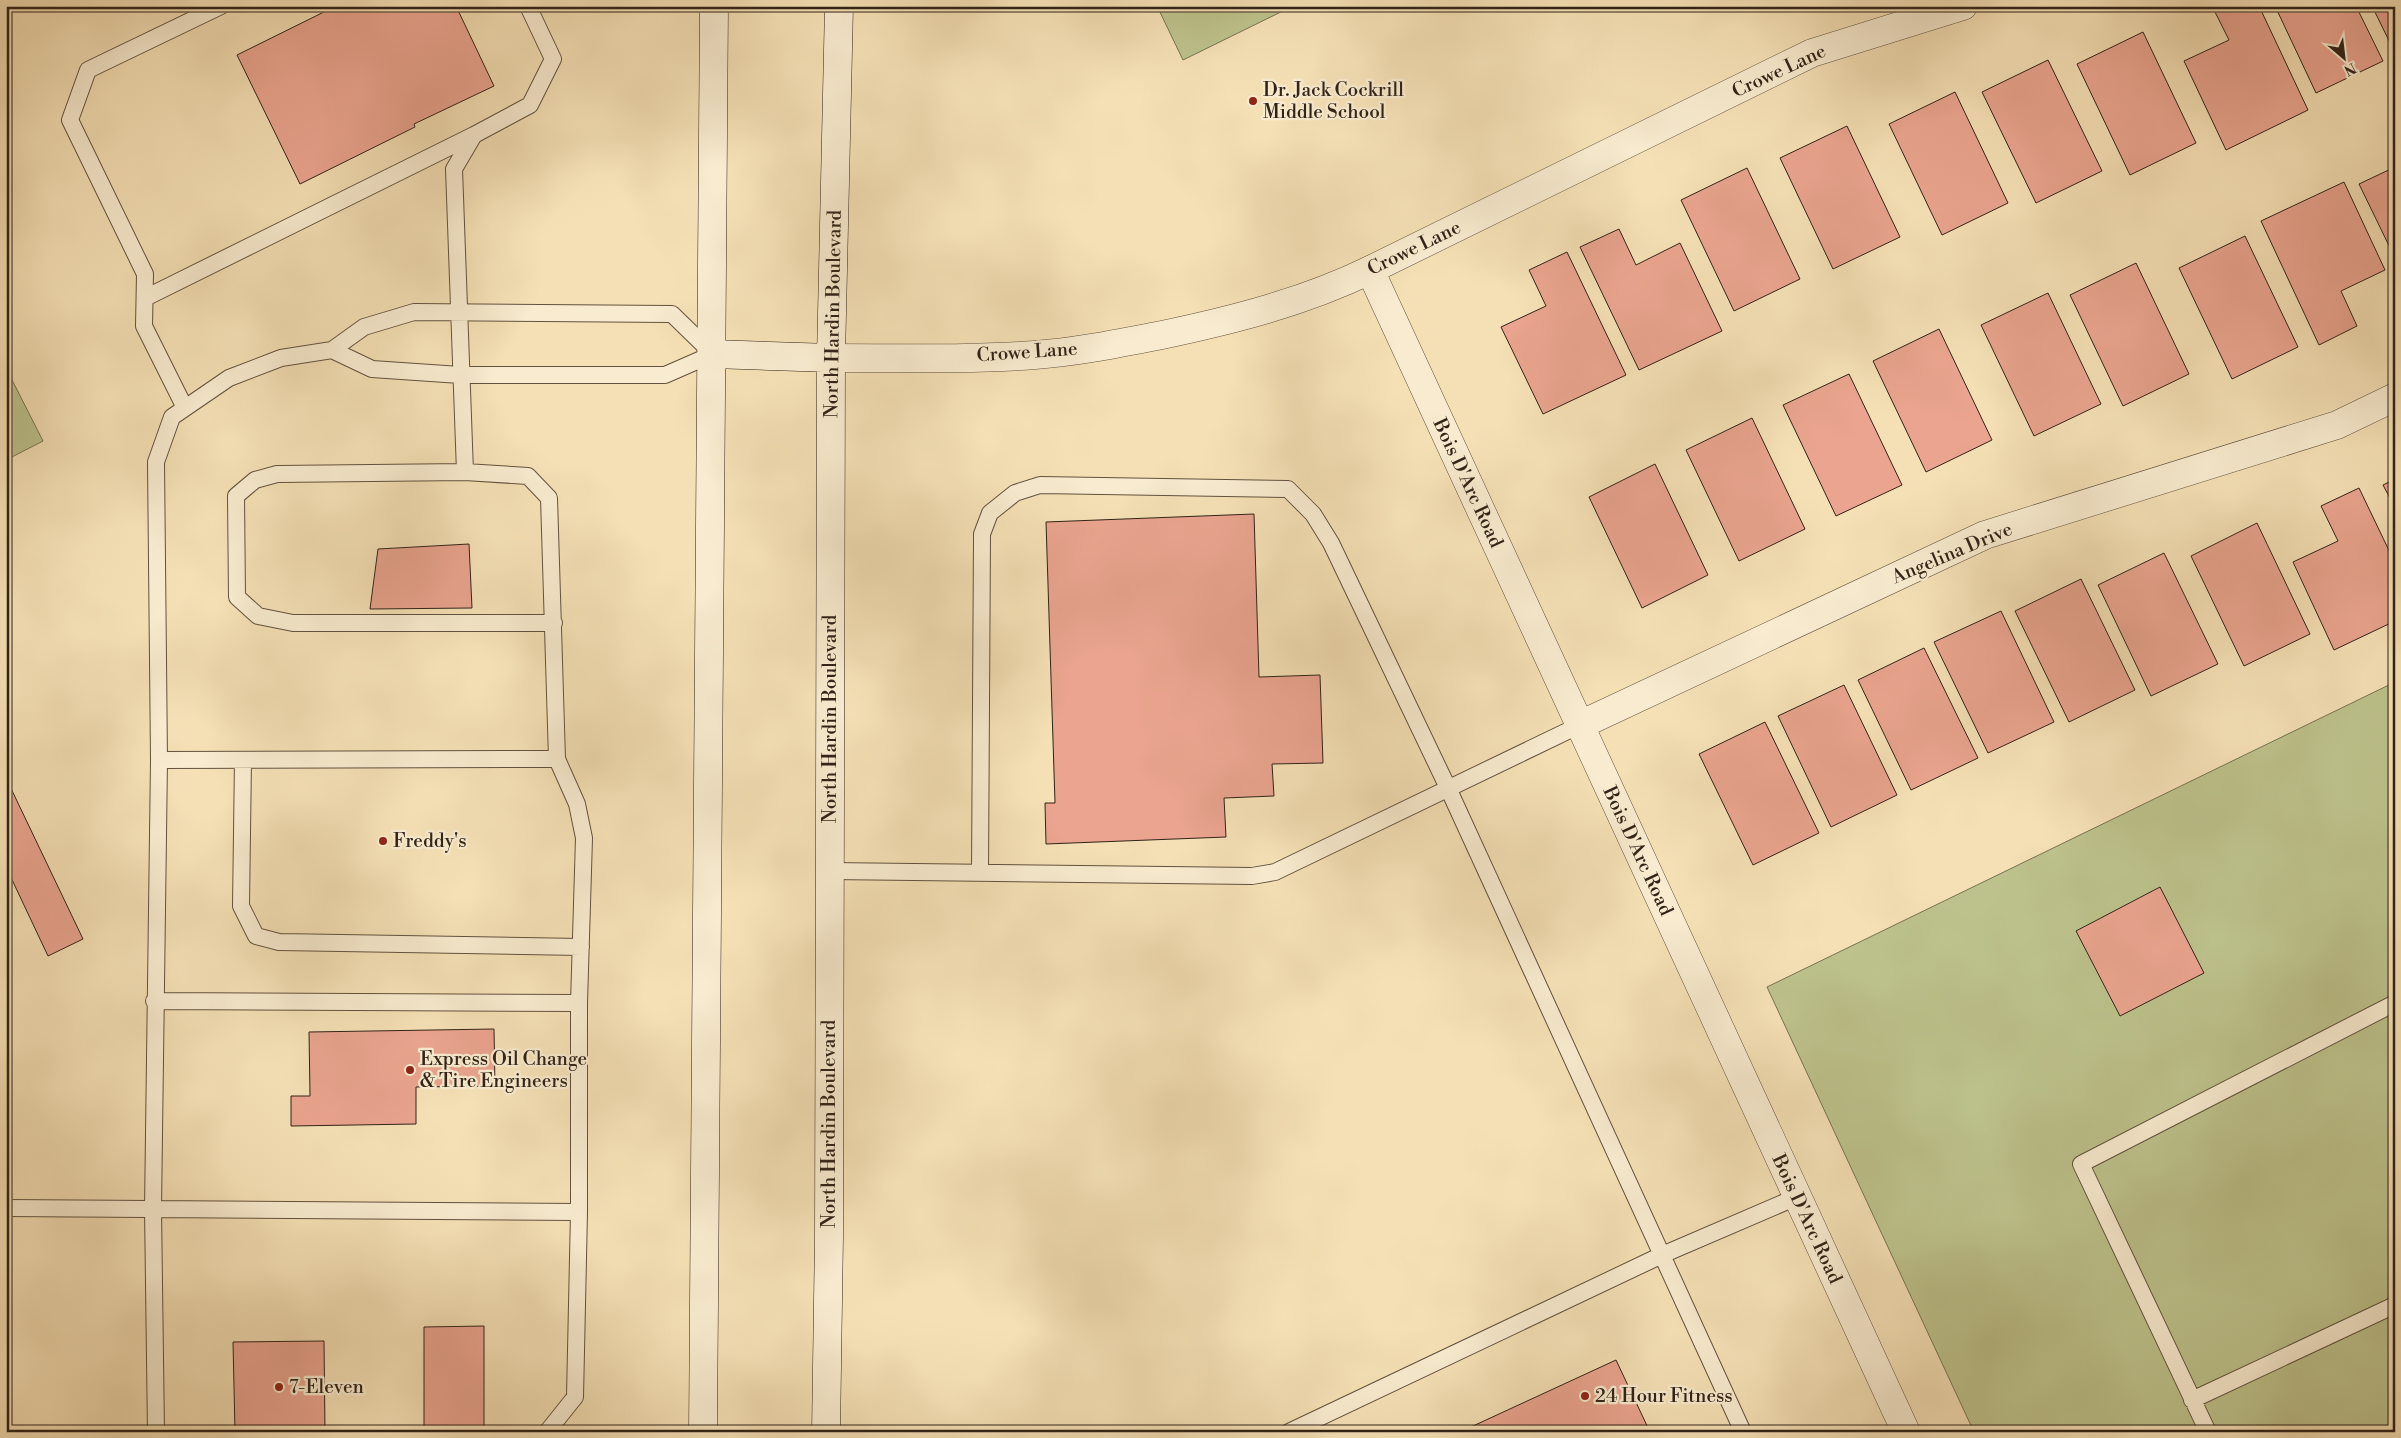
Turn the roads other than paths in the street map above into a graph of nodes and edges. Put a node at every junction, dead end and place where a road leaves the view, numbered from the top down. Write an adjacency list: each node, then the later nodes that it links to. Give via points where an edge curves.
1 (221, 6): 8 (lane, via 88,70 70,120 145,274)
2 (528, 6): 6 (lane, via 553,59 530,105)
3 (714, 6): 11 (street)
4 (839, 6): 12 (street, North Hardin Boulevard)
5 (1963, 6): 7 (street, Crowe Lane, via 1812,53)
6 (474, 135): 8 (lane); 9 (lane, via 454,169)
7 (1370, 270): 12 (street, Crowe Lane, via 1282,306 1121,343 1035,355); 18 (street, Bois D'Arc Road)
8 (145, 298): 15 (lane, via 144,326)
9 (460, 313): 10 (lane, via 414,312 364,327); 11 (lane, via 672,314); 13 (lane)
10 (332, 350): 13 (lane, via 372,369); 15 (lane, via 281,358 229,378)
11 (713, 354): 12 (street, Crowe Lane); 13 (lane, via 665,375); 38 (street)
12 (831, 358): 23 (street, North Hardin Boulevard)
13 (460, 375): 16 (lane)
14 (2395, 397): 18 (street, Angelina Drive, via 2337,425 1985,534)
15 (185, 408): 20 (lane, via 172,417 156,462)
16 (465, 472): 17 (lane, via 528,476 549,498); 17 (lane, via 278,474 255,480 236,496 237,597 258,616 293,623)
17 (554, 623): 19 (lane)
18 (1580, 725): 22 (lane); 29 (street, Bois D'Arc Road)
19 (557, 759): 21 (lane); 25 (lane, via 577,804 584,838)
20 (159, 760): 21 (lane); 26 (lane)
21 (243, 760): 25 (lane, via 241,906 256,936 279,942)
22 (1448, 788): 24 (lane, via 1275,872 1259,875); 24 (lane, via 1331,543 1313,514 1288,489 1040,485 1015,494 990,513 982,534); 33 (lane)
23 (830, 871): 24 (lane); 39 (street, North Hardin Boulevard)
24 (980, 873)
25 (581, 947): 27 (lane)
26 (154, 1000): 27 (lane); 31 (lane)
27 (579, 1003): 32 (lane)
28 (2395, 1003): 35 (lane, via 2081,1164)
29 (1797, 1197): 33 (lane); 42 (street, Bois D'Arc Road)
30 (6, 1208): 31 (lane)
31 (153, 1209): 32 (lane); 36 (lane)
32 (579, 1212): 37 (lane, via 575,1396)
33 (1662, 1256): 40 (lane); 41 (lane)
34 (2395, 1305): 35 (lane)
35 (2192, 1400): 43 (lane)
36 (156, 1432)
37 (547, 1432)
38 (703, 1432)
39 (826, 1432)
40 (1288, 1432)
41 (1742, 1432)
42 (1906, 1432)
43 (2208, 1432)

